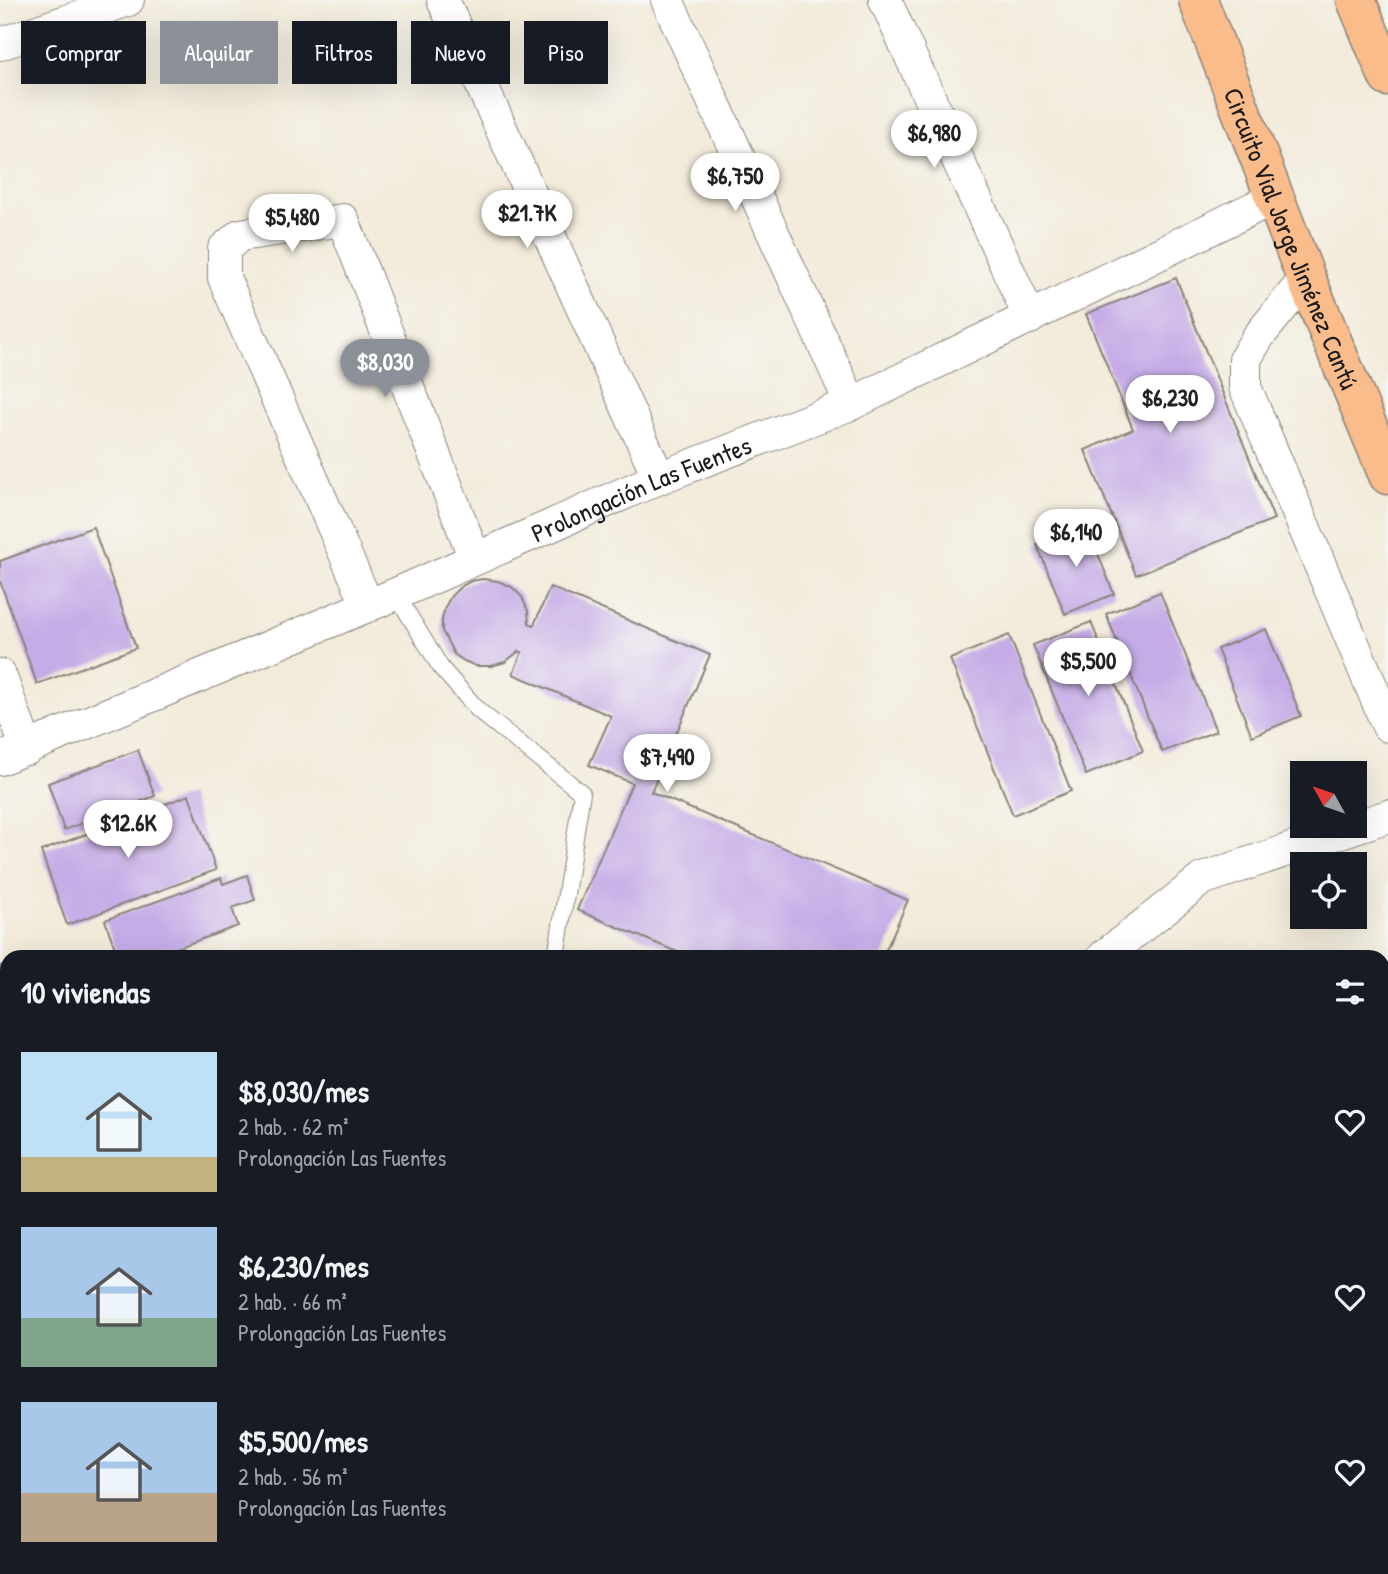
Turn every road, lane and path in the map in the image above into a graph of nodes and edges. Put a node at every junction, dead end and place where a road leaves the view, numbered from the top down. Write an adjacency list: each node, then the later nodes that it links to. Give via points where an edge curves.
1 (128, 0): 7 (street)
2 (443, 0): 14 (street)
3 (667, 0): 12 (street)
4 (885, 0): 11 (street)
5 (1198, 0): 9 (main road, Circuito Vial Jorge Jiménez Cantú)
6 (1356, 0): 8 (main road)
7 (0, 44)
8 (1388, 77)
9 (1274, 198): 10 (main road, Circuito Vial Jorge Jiménez Cantú); 11 (street, Prolongación Las Fuentes)
10 (1306, 278): 13 (main road, Circuito Vial Jorge Jiménez Cantú); 19 (street, via 1245,359 1245,387)
11 (1030, 318): 12 (street, Prolongación Las Fuentes)
12 (851, 404): 14 (street, Prolongación Las Fuentes)
13 (1388, 475)
14 (659, 478): 15 (street, Prolongación Las Fuentes)
15 (475, 559): 16 (street, Prolongación Las Fuentes); 17 (street, via 343,220 240,235 224,249 224,278)
16 (397, 594): 17 (street, Prolongación Las Fuentes); 22 (lane, via 441,668 479,711 582,793)
17 (368, 606): 20 (street, Prolongación Las Fuentes)
18 (0, 675): 20 (street)
19 (1388, 726)
20 (14, 754)
21 (1388, 816): 23 (street, via 1202,879)
22 (557, 950)
23 (1112, 950)

